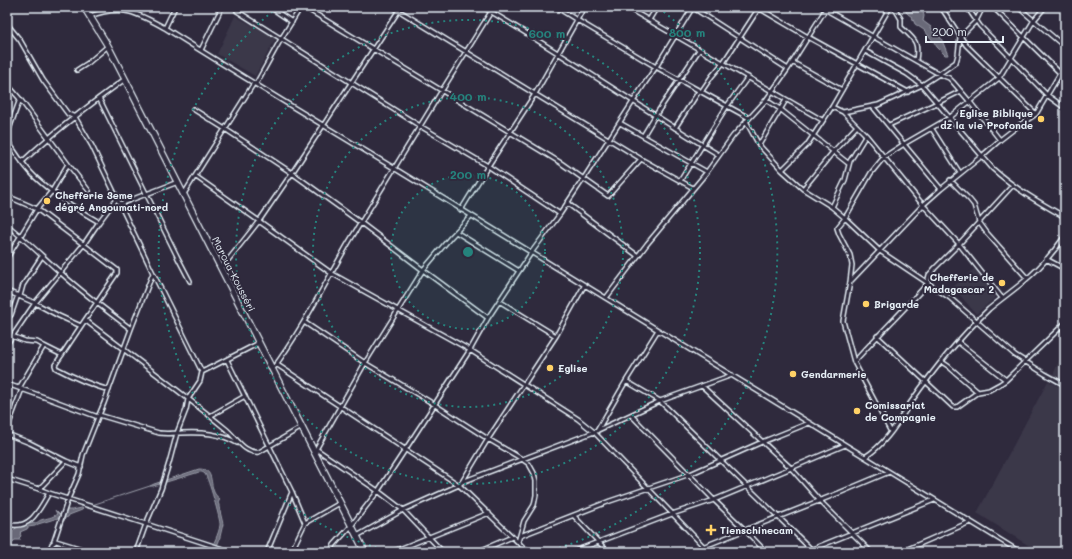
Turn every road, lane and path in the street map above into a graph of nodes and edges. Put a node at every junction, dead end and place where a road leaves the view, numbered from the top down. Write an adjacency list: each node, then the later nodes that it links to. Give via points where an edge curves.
1 (84, 7): 30 (highway, Maroua-Kousséri)
2 (174, 7): 37 (street)
3 (222, 7): 48 (street)
4 (270, 7): 35 (street)
5 (303, 7): 35 (street); 46 (street)
6 (393, 7): 26 (street)
7 (483, 7): 29 (street)
8 (494, 7): 29 (street)
9 (556, 7): 31 (street)
10 (584, 7): 31 (street)
11 (626, 7): 32 (street)
12 (657, 7): 32 (street)
13 (693, 7): 38 (street); 43 (street)
14 (758, 7): 40 (street); 43 (street)
15 (821, 7): 24 (street)
16 (881, 7): 27 (street)
17 (894, 7): 54 (street, via 901,19 901,27 916,42)
18 (941, 7): 41 (street)
19 (967, 7): 34 (street)
20 (984, 7): 34 (street)
21 (993, 7): 42 (street)
22 (1018, 7): 33 (street)
23 (1045, 7): 33 (street)
24 (826, 8): 39 (street); 40 (street)
25 (126, 9): 30 (street, via 109,10); 37 (street)
26 (400, 9): 46 (street); 51 (street)
27 (889, 9): 39 (street)
28 (237, 12): 44 (street)
29 (491, 12): 51 (street); 52 (street)
30 (90, 16): 45 (highway, Maroua-Kousséri)
31 (577, 20): 52 (street); 59 (street)
32 (649, 20): 38 (street)
33 (1034, 20): 42 (street); 47 (street)
34 (976, 21): 41 (street); 53 (street)
35 (292, 22): 44 (street)
36 (7, 24): 97 (street, via 20,40 43,80 68,114)
37 (165, 28): 48 (street)
38 (676, 36): 49 (street); 59 (street)
39 (873, 36): 50 (street); 54 (street)
40 (808, 37): 55 (street); 57 (street)
41 (960, 37): 63 (street, via 956,62); 66 (street)
42 (1023, 37): 53 (street); 62 (street)
43 (739, 38): 56 (street); 61 (street)
44 (281, 39): 69 (street); 71 (street)
45 (108, 46): 60 (street); 67 (highway, Maroua-Kousséri)
46 (373, 48): 69 (street); 73 (street)
47 (1065, 48)
48 (201, 50): 71 (street)
49 (699, 50): 56 (street); 68 (street)
50 (865, 51): 57 (street); 72 (street, via 907,74)
51 (466, 52): 73 (street); 79 (street)
52 (557, 53): 79 (street); 85 (street)
53 (1011, 58): 66 (street); 80 (street)
54 (916, 60): 63 (street)
55 (792, 62): 61 (street); 74 (street)
56 (723, 63): 64 (street); 76 (street)
57 (857, 64): 74 (street); 78 (street)
58 (1065, 65): 62 (street)
59 (656, 68): 68 (street); 85 (street)
60 (77, 70)
61 (788, 70): 77 (street)
62 (1060, 73): 65 (street); 80 (street)
63 (939, 74): 72 (street); 75 (street, via 949,78)
64 (748, 77): 77 (street); 88 (street)
65 (1065, 77)
66 (999, 78): 86 (street); 95 (street)
67 (125, 79): 81 (street); 141 (highway, Maroua-Kousséri)
68 (679, 79): 76 (street); 96 (street)
69 (351, 83): 104 (street); 105 (street)
70 (7, 84): 82 (street)
71 (255, 84): 104 (street); 108 (street)
72 (922, 86): 78 (street); 87 (street)
73 (442, 90): 105 (street); 110 (street)
74 (842, 90): 89 (street)
75 (961, 91): 86 (street); 87 (street)
76 (700, 92): 88 (street); 107 (street)
77 (772, 92): 83 (street); 84 (street)
78 (908, 92): 90 (street)
79 (534, 94): 110 (street); 117 (street)
80 (1047, 95): 91 (street); 95 (street)
81 (99, 98): 97 (street); 149 (street)
82 (20, 99): 111 (street); 115 (street)
83 (766, 100): 93 (street); 98 (street)
84 (786, 100): 93 (street); 100 (street)
85 (633, 102): 96 (street); 102 (street)
86 (970, 102): 99 (street); 118 (street)
87 (938, 104): 99 (street); 103 (street)
88 (727, 106): 98 (street); 121 (street)
89 (832, 107): 94 (street); 100 (street)
90 (873, 107): 94 (street); 103 (street)
91 (1065, 108)
92 (192, 109): 108 (street)
93 (780, 109): 112 (street); 120 (street)
94 (843, 112): 106 (street)
95 (1036, 114): 118 (street)
96 (655, 116): 107 (street); 114 (street)
97 (75, 117): 115 (street); 151 (street)
98 (749, 118): 101 (street)
99 (950, 118): 109 (street); 124 (street)
100 (822, 120): 112 (street)
101 (746, 121): 120 (street); 123 (street)
102 (620, 123): 114 (street); 117 (street)
103 (889, 125): 119 (street)
104 (324, 126): 132 (street); 135 (street)
105 (420, 126): 131 (street); 132 (street)
106 (857, 126): 113 (street); 122 (street)
107 (675, 128): 121 (street)
108 (225, 129): 135 (street); 137 (street)
109 (932, 129): 119 (street); 136 (street)
110 (509, 132): 131 (street); 138 (street)
111 (7, 134)
112 (813, 135): 122 (street); 133 (street, via 807,145)
113 (866, 135): 125 (street); 130 (street)
114 (643, 136): 128 (street)
115 (48, 137): 127 (street); 129 (street)
116 (7, 140): 127 (street)
117 (610, 140): 126 (street); 138 (street)
118 (1000, 140): 124 (street)
119 (904, 144): 125 (street); 145 (street)
120 (759, 145): 133 (street)
121 (703, 146): 123 (street); 128 (street)
122 (833, 152): 130 (street); 144 (street)
123 (719, 155): 134 (street)
124 (983, 155): 136 (street); 142 (street, via 993,169)
125 (884, 157): 154 (street); 161 (street, via 867,179)
126 (641, 159): 138 (street, via 608,196); 140 (street)
127 (22, 162): 146 (street)
128 (692, 163): 134 (street); 140 (street)
129 (68, 164): 146 (street); 147 (street)
130 (849, 164): 155 (street, via 845,180)
131 (488, 166): 157 (street); 158 (street)
132 (394, 168): 157 (street); 165 (street)
133 (782, 170): 144 (street)
134 (707, 172): 143 (street)
135 (292, 173): 162 (street); 165 (street)
136 (960, 173): 139 (street)
137 (195, 176): 148 (street); 162 (street)
138 (584, 178): 152 (street)
139 (950, 180): 145 (street); 164 (street, via 970,200)
140 (680, 181): 143 (street)
141 (178, 182): 148 (highway, Maroua-Kousséri); 149 (street)
142 (1014, 185): 160 (street); 164 (street)
143 (693, 188): 175 (street)
144 (803, 189): 155 (street)
145 (941, 189): 154 (street)
146 (52, 191): 156 (street); 163 (street)
147 (89, 191)
148 (184, 194): 178 (highway, Maroua-Kousséri)
149 (146, 195): 153 (street); 186 (street)
150 (7, 196): 156 (street)
151 (117, 198): 153 (street); 163 (street)
152 (567, 203): 158 (street); 175 (street)
153 (120, 204): 183 (street)
154 (923, 205): 171 (street); 172 (street)
155 (832, 207): 161 (street)
156 (37, 209): 168 (street); 170 (street)
157 (461, 210): 159 (street)
158 (560, 214): 173 (street)
159 (471, 216): 167 (street); 173 (street)
160 (1065, 217)
161 (845, 218): 172 (street); 187 (street, via 837,231 850,255)
162 (259, 220): 178 (street); 184 (street)
163 (99, 222): 170 (street)
164 (979, 222): 171 (street); 185 (street)
165 (361, 223): 180 (street); 184 (street)
166 (7, 225): 168 (street)
167 (456, 232): 180 (street); 181 (street)
168 (21, 236): 174 (street); 176 (street)
169 (1065, 236): 177 (street)
170 (84, 244): 182 (street); 196 (street, via 118,271)
171 (959, 244): 188 (street, via 929,275); 193 (street)
172 (880, 251): 187 (street); 188 (street)
173 (531, 252): 181 (street); 189 (street)
174 (42, 256): 182 (street); 191 (street, via 23,285)
175 (638, 256): 192 (street)
176 (7, 258)
177 (1046, 259): 179 (street); 185 (street)
178 (221, 269): 211 (highway, Maroua-Kousséri)
179 (1065, 269)
180 (423, 270): 197 (street); 199 (street)
181 (519, 271): 194 (street)
182 (60, 272): 195 (street); 196 (street)
183 (153, 273): 205 (street); 224 (street)
184 (331, 273): 197 (street); 202 (street)
185 (1027, 278): 193 (street)
186 (190, 281)
187 (850, 282): 218 (street, via 843,321)
188 (928, 283): 201 (street); 209 (street)
189 (584, 286): 192 (street); 208 (street)
190 (7, 290): 191 (street)
191 (19, 296): 195 (street); 198 (street, via 11,315)
192 (606, 298): 206 (street)
193 (1002, 298): 201 (street)
194 (499, 301): 199 (street); 208 (street)
195 (35, 303): 204 (street); 207 (street)
196 (97, 304): 200 (street); 205 (street)
197 (398, 310): 215 (street); 221 (street)
198 (7, 318)
199 (488, 318): 215 (street)
200 (85, 320): 204 (street); 214 (street)
201 (977, 321): 210 (street); 220 (street)
202 (304, 322): 221 (street); 222 (street)
203 (1065, 323): 220 (street)
204 (81, 326): 216 (street)
205 (131, 330): 214 (street)
206 (658, 330): 225 (street); 227 (street)
207 (12, 336): 212 (street); 213 (street)
208 (556, 336): 230 (street)
209 (877, 336): 218 (street); 228 (street)
210 (958, 342): 219 (street); 226 (street)
211 (259, 343): 217 (street); 223 (highway, Maroua-Kousséri)
212 (7, 344)
213 (44, 346): 216 (street); 233 (street)
214 (124, 350): 234 (street); 237 (street)
215 (470, 350): 230 (street); 239 (street)
216 (62, 355): 234 (street, via 55,365 56,368 93,386)
217 (227, 360): 224 (street); 236 (street)
218 (854, 362): 248 (street)
219 (942, 362): 228 (street); 235 (street)
220 (1026, 362): 226 (street); 231 (street)
221 (366, 363): 239 (street); 240 (street)
222 (276, 364): 223 (street); 240 (street)
223 (272, 370): 245 (highway, Maroua-Kousséri)
224 (202, 372): 237 (street, via 200,381)
225 (732, 375): 232 (street); 244 (street)
226 (1006, 380): 235 (street, via 989,390)
227 (626, 381): 238 (street); 247 (street)
228 (925, 382): 235 (street, via 955,408); 248 (street)
229 (7, 384): 233 (street)
230 (524, 385): 247 (street); 251 (street)
231 (1065, 385)
232 (702, 386): 238 (street); 252 (street)
233 (21, 389): 242 (street); 246 (street)
234 (109, 390): 242 (street)
235 (978, 392)
236 (245, 396): 243 (street); 255 (street)
237 (188, 399): 243 (street); 249 (street)
238 (660, 401): 241 (street); 261 (street)
239 (434, 405): 251 (street); 256 (street)
240 (340, 407): 256 (street); 257 (street)
241 (631, 415): 247 (street); 265 (street)
242 (99, 416): 249 (street, via 166,434); 262 (street)
243 (210, 416): 253 (street)
244 (809, 423): 252 (street); 254 (street)
245 (302, 427): 255 (street); 257 (highway, Maroua-Kousséri)
246 (7, 429)
247 (595, 431): 259 (street); 271 (street)
248 (891, 432): 258 (street, via 876,450)
249 (177, 433): 253 (street, via 209,433); 288 (street, via 161,490)
250 (7, 434): 260 (street)
251 (488, 439): 259 (street); 267 (street)
252 (762, 442): 261 (street); 263 (street)
253 (241, 445): 255 (street, via 257,453)
254 (845, 445): 258 (street); 263 (street)
255 (269, 446): 273 (street)
256 (405, 450): 268 (street); 272 (street)
257 (315, 451): 272 (street); 279 (highway, Maroua-Kousséri)
258 (865, 457): 264 (street)
259 (522, 459): 267 (street); 293 (street, via 532,468 536,486 534,504 524,521)
260 (66, 460): 262 (street); 270 (street)
261 (721, 460): 265 (street); 269 (street)
262 (81, 467): 275 (street)
263 (791, 468): 269 (street); 278 (street)
264 (889, 472): 277 (street); 278 (street)
265 (690, 474): 271 (street); 276 (street)
266 (7, 479): 270 (street)
267 (462, 482): 268 (street)
268 (459, 485): 280 (street); 281 (street)
269 (747, 486): 276 (street); 284 (street)
270 (39, 488): 274 (street)
271 (648, 489): 282 (street); 283 (street)
272 (378, 491): 280 (street); 289 (street)
273 (292, 492): 286 (street); 305 (street)
274 (49, 493): 275 (street); 287 (street, via 38,512 28,522 14,526)
275 (68, 499): 288 (street); 296 (street)
276 (714, 500): 282 (street); 290 (street)
277 (934, 500): 285 (street); 291 (street)
278 (820, 501): 284 (street); 291 (street)
279 (340, 504): 286 (street); 289 (highway, Maroua-Kousséri)
280 (403, 510): 292 (street); 294 (street)
281 (489, 514): 294 (street); 295 (street)
282 (672, 514): 297 (street); 299 (street)
283 (574, 516): 293 (street); 297 (street)
284 (778, 517): 290 (street); 300 (street)
285 (970, 522): 320 (street); 321 (street)
286 (305, 523): 306 (street)
287 (7, 524)
288 (146, 524): 303 (street); 304 (street)
289 (351, 526): 292 (highway, Maroua-Kousséri); 307 (street)
290 (745, 530): 299 (street); 317 (street)
291 (852, 532): 300 (street); 319 (street)
292 (356, 536): 308 (highway, Maroua-Kousséri)
293 (520, 536): 298 (street)
294 (429, 537): 309 (street); 310 (street)
295 (512, 537): 298 (street); 311 (street)
296 (54, 541): 301 (street); 302 (street)
297 (598, 541): 313 (street); 314 (street)
298 (518, 542): 312 (street)
299 (704, 546): 315 (street); 316 (street)
300 (813, 551): 318 (street)
301 (49, 552)
302 (92, 552)
303 (136, 552)
304 (232, 552)
305 (267, 552)
306 (291, 552)
307 (331, 552)
308 (365, 552)
309 (392, 552)
310 (444, 552)
311 (477, 552)
312 (528, 552)
313 (572, 552)
314 (608, 552)
315 (690, 552)
316 (709, 552)
317 (766, 552)
318 (805, 552)
319 (871, 552)
320 (901, 552)
321 (1018, 552)

